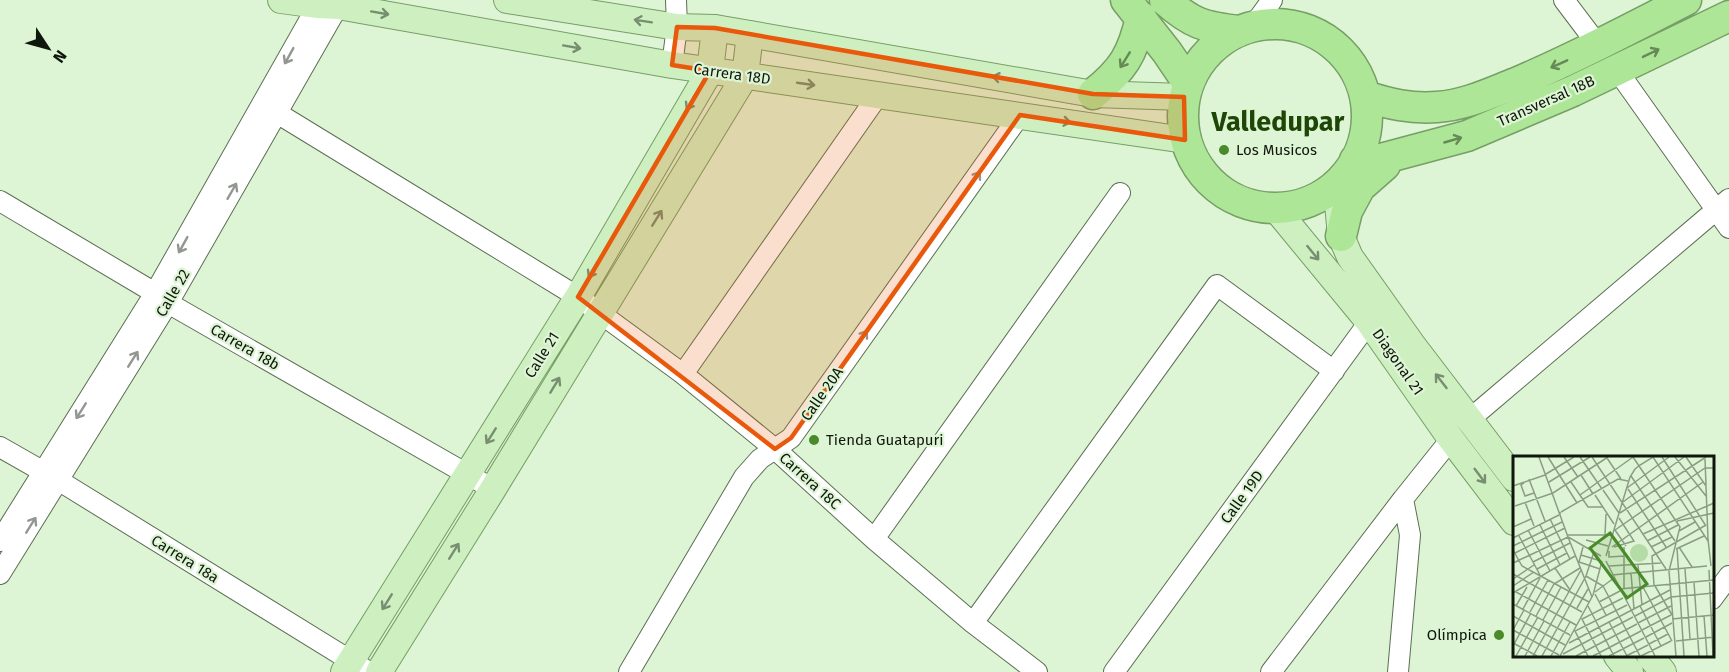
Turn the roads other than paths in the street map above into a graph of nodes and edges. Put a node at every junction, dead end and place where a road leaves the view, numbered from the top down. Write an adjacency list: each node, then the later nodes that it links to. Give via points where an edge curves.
1 (281, 0): 8 (main road, Carrera 18D)
2 (507, 0): 11 (main road, one-way to 2)
3 (676, 0): 11 (street)
4 (1165, 0): 13 (highway, via 1191,21 1211,28)
5 (1272, 0): 13 (street)
6 (1564, 0): 15 (street)
7 (1686, 0): 15 (highway, Transversal 18B)
8 (328, 6): 16 (main road, Carrera 18D, one-way to 16); 24 (street, Calle 22); 36 (street, Calle 22, one-way to 36)
9 (1134, 8): 20 (highway); 22 (highway, one-way to 22, via 1136,40 1126,61)
10 (1729, 16): 17 (highway, Transversal 18B, one-way to 10)
11 (677, 27): 12 (main road); 16 (street)
12 (716, 28): 14 (main road); 18 (main road, Calle 21)
13 (1246, 28): 20 (highway, via 1218,43 1201,61); 23 (highway, via 1278,23 1324,37 1342,52 1357,73)
14 (750, 34): 19 (main road, Calle 21); 22 (main road, one-way to 14)
15 (1598, 45): 23 (highway, Transversal 18B, one-way to 23, via 1469,102 1411,108)
16 (672, 65): 18 (main road, Carrera 18D)
17 (1617, 70): 27 (highway, Transversal 18B, one-way to 17, via 1467,136); 31 (street)
18 (710, 71): 19 (main road, Carrera 18D); 35 (main road, Calle 21, one-way to 35)
19 (745, 76): 21 (main road, Carrera 18D, one-way to 21); 37 (main road, Calle 21, one-way to 19)
20 (1186, 90): 22 (main road); 26 (highway, via 1182,118)
21 (879, 94): 25 (main road, Carrera 18D); 40 (street)
22 (1093, 94)
23 (1365, 96): 28 (highway, via 1364,140)
24 (277, 112): 35 (street); 36 (street, Calle 22, one-way to 24)
25 (1020, 115): 26 (main road, Carrera 18D, one-way to 26); 44 (street, Calle 20A, one-way to 25, via 791,438)
26 (1185, 140): 32 (highway, via 1194,162 1228,196 1251,205)
27 (1405, 154): 28 (highway, Transversal 18B); 34 (highway, via 1380,167 1360,187 1347,211)
28 (1349, 169): 32 (highway, via 1328,191 1312,200); 34 (main road, Diagonal 21, via 1338,204)
29 (1120, 193): 51 (street)
30 (0, 201): 36 (street, Carrera 18b)
31 (1722, 204): 33 (street); 41 (street)
32 (1275, 208): 38 (main road, Diagonal 21, one-way to 38)
33 (1729, 228)
34 (1341, 236): 41 (main road, Diagonal 21, one-way to 34, via 1350,257)
35 (578, 297): 37 (street, Carrera 18C); 45 (main road, Calle 21, one-way to 45)
36 (162, 298): 45 (street, Carrera 18b); 47 (street, Calle 22)
37 (599, 313): 40 (street, Carrera 18C); 48 (main road, Calle 21, one-way to 37)
38 (1370, 322): 39 (street, Calle 19D); 42 (main road, Diagonal 21)
39 (1334, 371): 56 (street, via 1217,285); 62 (street, Calle 19D)
40 (683, 374): 44 (street, Carrera 18C)
41 (1470, 419): 46 (main road, Diagonal 21)
42 (1451, 439): 49 (street); 50 (main road, Diagonal 21, one-way to 50)
43 (0, 447): 47 (street, Carrera 18a)
44 (775, 449): 51 (street, Carrera 18C); 60 (street, Calle 20A, via 744,477)
45 (468, 474): 48 (street, Carrera 18b); 58 (main road, Calle 21, one-way to 58)
46 (1513, 475)
47 (51, 476): 52 (street, Calle 22); 53 (street, Calle 22, one-way to 47); 58 (street, Carrera 18a)
48 (493, 489): 59 (main road, Calle 21, one-way to 48)
49 (1403, 499): 63 (street); 64 (street, via 1410,535)
50 (1513, 519)
51 (874, 539): 56 (street, Carrera 18C)
52 (0, 541)
53 (0, 574)
54 (1729, 576): 55 (street)
55 (1714, 598)
56 (973, 623): 61 (street, Carrera 18C)
57 (1618, 657): 65 (main road)
58 (354, 668)
59 (379, 672)
60 (629, 672)
61 (1037, 672)
62 (1114, 672)
63 (1272, 672)
64 (1398, 672)
65 (1630, 672)

